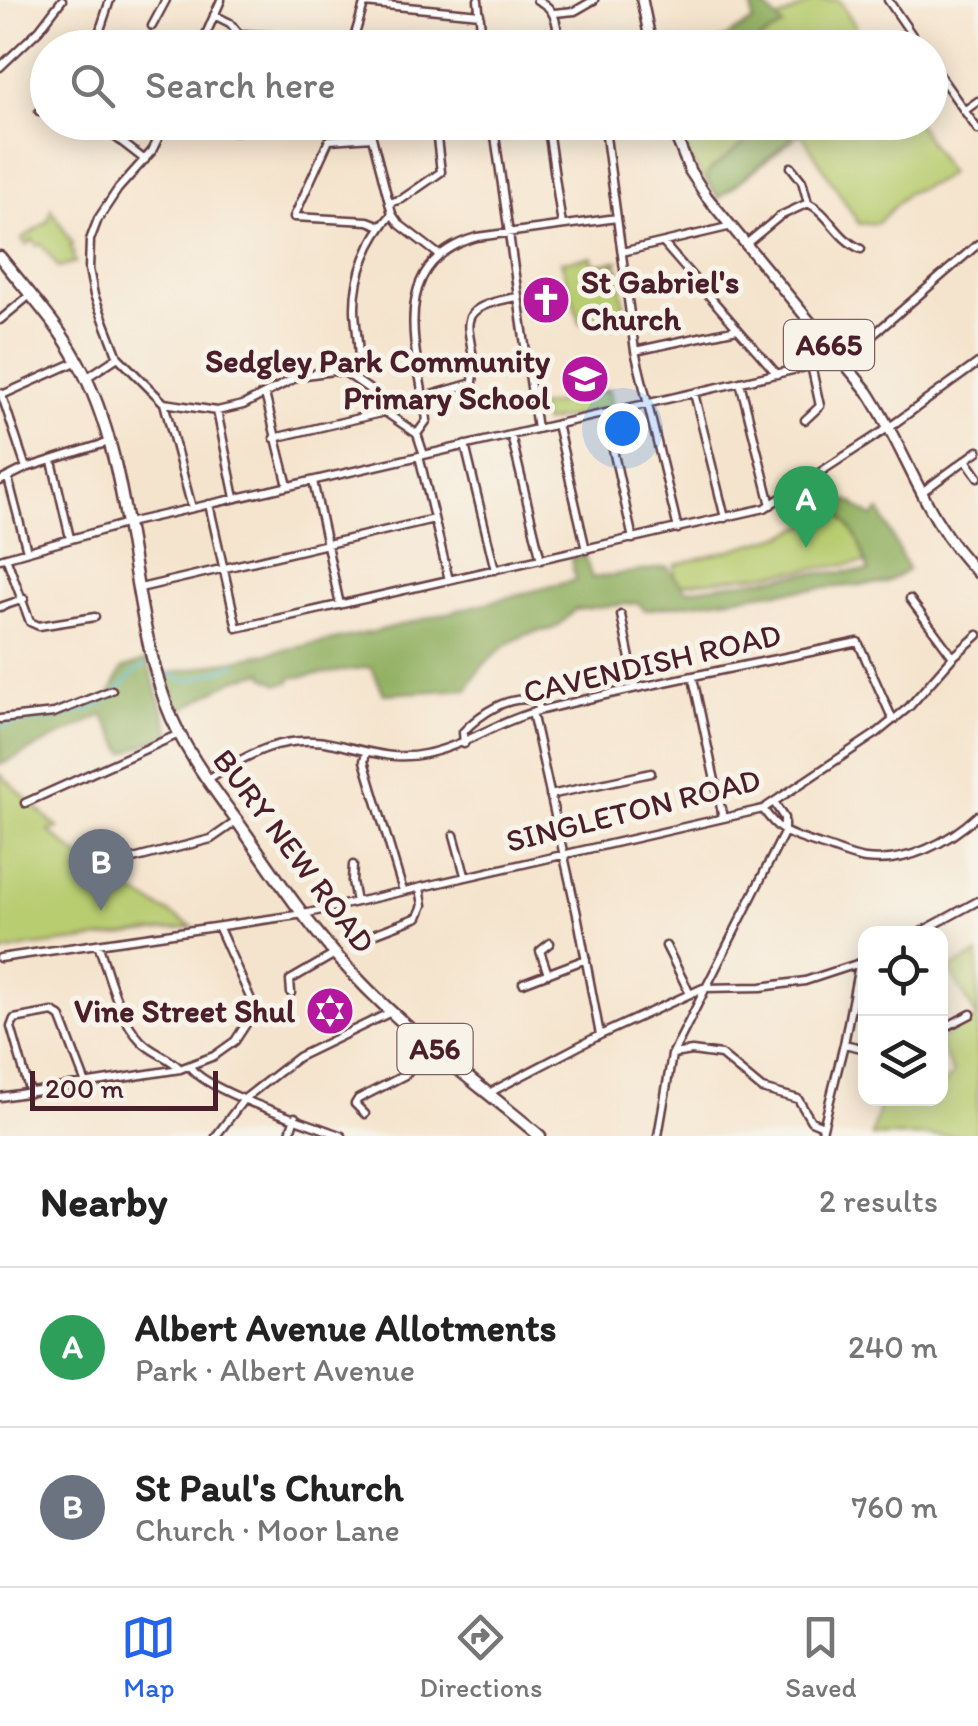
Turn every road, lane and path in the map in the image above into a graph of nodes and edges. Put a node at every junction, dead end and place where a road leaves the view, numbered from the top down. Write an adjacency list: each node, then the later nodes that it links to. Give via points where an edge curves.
1 (62, 0): 15 (street)
2 (110, 0): 16 (street)
3 (166, 0): 14 (street)
4 (221, 0): 13 (street)
5 (478, 0): 12 (street)
6 (537, 0): 11 (street)
7 (594, 0): 11 (street)
8 (642, 0): 22 (main road)
9 (888, 0): 23 (street)
10 (365, 2): 12 (street); 19 (street)
11 (554, 13): 21 (street)
12 (480, 14): 20 (street)
13 (214, 15): 17 (street); 18 (street)
14 (152, 26)
15 (40, 30)
16 (100, 30)
17 (208, 30)
18 (236, 30)
19 (356, 30)
20 (482, 30)
21 (557, 30)
22 (648, 30)
23 (908, 30)
24 (30, 39): 25 (street)
25 (0, 67)
26 (948, 87): 28 (street)
27 (978, 101): 28 (street)
28 (964, 110): 29 (street)
29 (978, 130)
30 (119, 140): 39 (street)
31 (156, 140): 39 (street)
32 (329, 140): 46 (street, via 294,216)
33 (373, 140): 41 (street)
34 (437, 140): 41 (street, via 441,172)
35 (496, 140): 48 (street)
36 (550, 140): 45 (street)
37 (606, 140): 44 (street)
38 (677, 140): 47 (main road, A665, via 690,171)
39 (145, 160): 61 (street, via 98,219 89,248 94,295)
40 (791, 167): 42 (street)
41 (389, 203): 43 (street)
42 (808, 203): 50 (street); 52 (street)
43 (392, 214): 46 (street); 54 (street)
44 (617, 218): 45 (street); 53 (street)
45 (562, 225): 48 (street)
46 (381, 226): 68 (street, via 361,271)
47 (732, 226): 49 (street); 50 (main road, A665)
48 (509, 233): 54 (street, via 457,243); 57 (street)
49 (664, 244): 53 (street); 59 (street)
50 (746, 244): 62 (main road, A665)
51 (978, 244): 62 (street)
52 (862, 249)
53 (622, 252): 60 (street)
54 (438, 254): 73 (street, via 416,290 412,312)
55 (0, 257): 56 (highway)
56 (30, 295): 58 (street); 63 (highway)
57 (518, 297): 73 (street, via 474,309 468,326 474,384); 82 (street)
58 (0, 320)
59 (737, 328): 60 (street); 66 (street)
60 (635, 351): 75 (street)
61 (118, 356): 67 (street); 74 (street)
62 (842, 360): 65 (street); 81 (main road, A665)
63 (78, 361): 67 (highway); 70 (street)
64 (978, 362): 81 (street)
65 (812, 366): 66 (street); 79 (street, via 820,406)
66 (777, 374): 69 (street)
67 (86, 378): 86 (highway)
68 (355, 378): 72 (street, via 314,373); 77 (street)
69 (740, 382): 71 (street); 100 (street)
70 (1, 393): 92 (street)
71 (694, 393): 75 (street); 102 (street)
72 (265, 394): 76 (street); 85 (street)
73 (424, 397): 83 (street, via 427,420)
74 (164, 403): 76 (street); 101 (street)
75 (648, 403): 78 (street); 105 (street)
76 (217, 411): 98 (street)
77 (385, 412): 83 (street); 85 (street)
78 (604, 413): 80 (street); 107 (street)
79 (805, 420)
80 (557, 424): 82 (street); 109 (street)
81 (890, 426): 97 (main road, A665); 100 (street)
82 (537, 429): 84 (street)
83 (417, 434): 89 (street)
84 (511, 435): 87 (street); 112 (street)
85 (274, 438): 96 (street)
86 (109, 442): 91 (street); 104 (highway, BURY NEW ROAD)
87 (464, 446): 89 (street); 114 (street)
88 (978, 452): 90 (street)
89 (422, 455): 95 (street); 103 (street)
90 (966, 460): 93 (street); 97 (street)
91 (52, 461): 92 (street); 106 (street)
92 (26, 468): 94 (street)
93 (978, 477)
94 (4, 479): 110 (street)
95 (312, 480): 96 (street); 108 (street)
96 (288, 486): 98 (street)
97 (922, 492): 115 (main road, A665, via 942,532)
98 (236, 498): 99 (street)
99 (209, 504): 101 (street); 113 (street)
100 (771, 505): 102 (street)
101 (192, 508): 104 (street)
102 (725, 518): 105 (street)
103 (434, 519): 108 (street); 116 (street)
104 (128, 523): 106 (street); 117 (highway, BURY NEW ROAD / A56)
105 (678, 529): 107 (street)
106 (70, 538): 110 (street)
107 (633, 539): 109 (street)
108 (326, 544): 113 (street); 120 (street)
109 (586, 550): 112 (street)
110 (27, 551): 111 (street)
111 (3, 558): 118 (street)
112 (541, 560): 114 (street)
113 (224, 568): 117 (street); 120 (street, via 237,628)
114 (495, 570): 116 (street)
115 (978, 573)
116 (449, 580): 120 (street)
117 (140, 588): 132 (highway, BURY NEW ROAD / A56)
118 (24, 598): 121 (street); 123 (street, via 35,625)
119 (910, 598): 125 (street)
120 (340, 605)
121 (0, 607)
122 (620, 615): 127 (street)
123 (94, 616)
124 (978, 635): 125 (street, SINGLETON ROAD)
125 (954, 657): 131 (street, SINGLETON ROAD)
126 (693, 678): 127 (street, CAVENDISH ROAD); 131 (street, CAVENDISH ROAD, via 858,642); 142 (street)
127 (636, 688): 129 (street, CAVENDISH ROAD)
128 (112, 690): 130 (street, via 54,713)
129 (536, 711): 133 (street, CAVENDISH ROAD); 133 (street, via 536,701 514,699 472,722 463,732); 137 (street)
130 (0, 719)
131 (893, 720): 139 (street, SINGLETON ROAD)
132 (179, 734): 136 (highway, BURY NEW ROAD / A56); 138 (street)
133 (464, 744): 134 (street, CAVENDISH ROAD, via 420,755)
134 (366, 753): 136 (street, CAVENDISH ROAD, via 320,741 271,745); 151 (street)
135 (651, 773): 137 (street)
136 (208, 780): 143 (highway, BURY NEW ROAD / A56)
137 (550, 795): 146 (street)
138 (24, 803)
139 (775, 804): 140 (street, SINGLETON ROAD); 144 (street)
140 (764, 809): 142 (street, SINGLETON ROAD); 144 (street)
141 (978, 815): 144 (street, via 925,851 890,859 862,858)
142 (722, 818): 146 (street, SINGLETON ROAD)
143 (237, 822): 148 (street, via 211,839); 154 (highway, BURY NEW ROAD / A56)
144 (784, 834): 168 (street)
145 (454, 835): 149 (street)
146 (564, 854): 149 (street, SINGLETON ROAD); 163 (street)
147 (353, 865): 152 (street)
148 (98, 868)
149 (465, 876): 150 (street, SINGLETON ROAD)
150 (420, 888): 151 (street, SINGLETON ROAD); 157 (street, via 422,912)
151 (403, 892): 152 (street, SINGLETON ROAD)
152 (356, 902): 154 (street, SINGLETON ROAD)
153 (978, 902): 155 (street)
154 (304, 914): 156 (street, SINGLETON ROAD); 161 (highway, BURY NEW ROAD / A56)
155 (932, 926)
156 (219, 928): 159 (street, SINGLETON ROAD); 179 (street, via 252,1002 234,1041)
157 (371, 935)
158 (550, 942): 165 (street, via 540,950)
159 (98, 944): 162 (street, SINGLETON ROAD); 180 (street, via 133,1032)
160 (666, 946): 170 (street)
161 (335, 954): 169 (street, via 290,980); 171 (highway, BURY NEW ROAD / A56)
162 (0, 958)
163 (586, 960): 165 (street); 174 (street)
164 (858, 964): 168 (street, via 806,981)
165 (548, 974): 167 (street)
166 (858, 981): 175 (street)
167 (523, 983)
168 (703, 988): 170 (street); 178 (street)
169 (291, 993)
170 (690, 994): 174 (street)
171 (391, 1012): 176 (highway, BURY NEW ROAD / A56); 185 (street, via 298,1057)
172 (971, 1014): 173 (street)
173 (948, 1026)
174 (600, 1035): 183 (street)
175 (844, 1044): 177 (street); 188 (street)
176 (433, 1047): 183 (highway, BURY NEW ROAD / A56); 186 (street, via 405,1075 355,1102)
177 (858, 1047)
178 (672, 1055): 188 (street, via 721,1055 762,1088 794,1096 811,1121); 193 (street)
179 (190, 1067): 180 (street); 185 (street)
180 (180, 1070): 181 (street)
181 (86, 1084): 182 (street); 182 (street, via 53,1012 14,1019 11,1027)
182 (30, 1093): 184 (street)
183 (488, 1093): 192 (highway, BURY NEW ROAD / A56)
184 (0, 1097)
185 (244, 1099): 187 (street); 189 (street)
186 (365, 1114)
187 (295, 1117): 190 (street); 191 (street)
188 (823, 1126): 194 (street)
189 (216, 1136)
190 (289, 1136)
191 (342, 1136)
192 (540, 1136)
193 (658, 1136)
194 (821, 1136)

